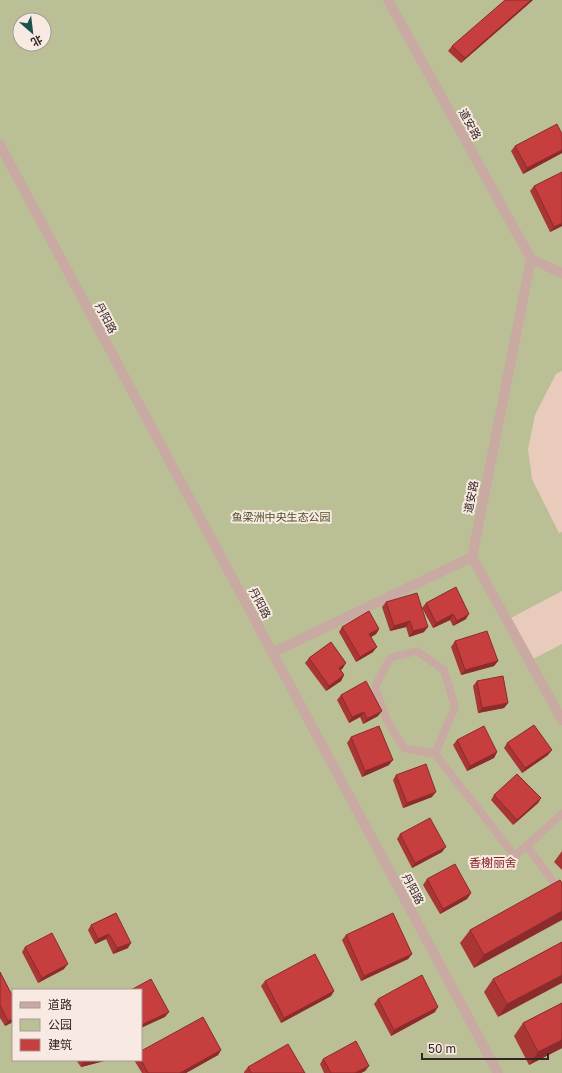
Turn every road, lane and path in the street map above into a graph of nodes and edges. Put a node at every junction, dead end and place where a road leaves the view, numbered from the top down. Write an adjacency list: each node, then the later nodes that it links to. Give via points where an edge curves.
1 (388, 0): 3 (street, 道安路)
2 (0, 145): 6 (street, 丹阳路)
3 (531, 259): 4 (street); 5 (street, 道安路)
4 (562, 273)
5 (472, 557): 6 (street); 7 (street)
6 (272, 653): 12 (street, 丹阳路)
7 (562, 720)
8 (436, 754): 8 (lane, via 455,707 444,670 417,651 390,658 375,687 387,721 404,748); 10 (lane, via 515,856)
9 (562, 814): 10 (lane)
10 (527, 846): 11 (lane)
11 (562, 894)
12 (498, 1073)

